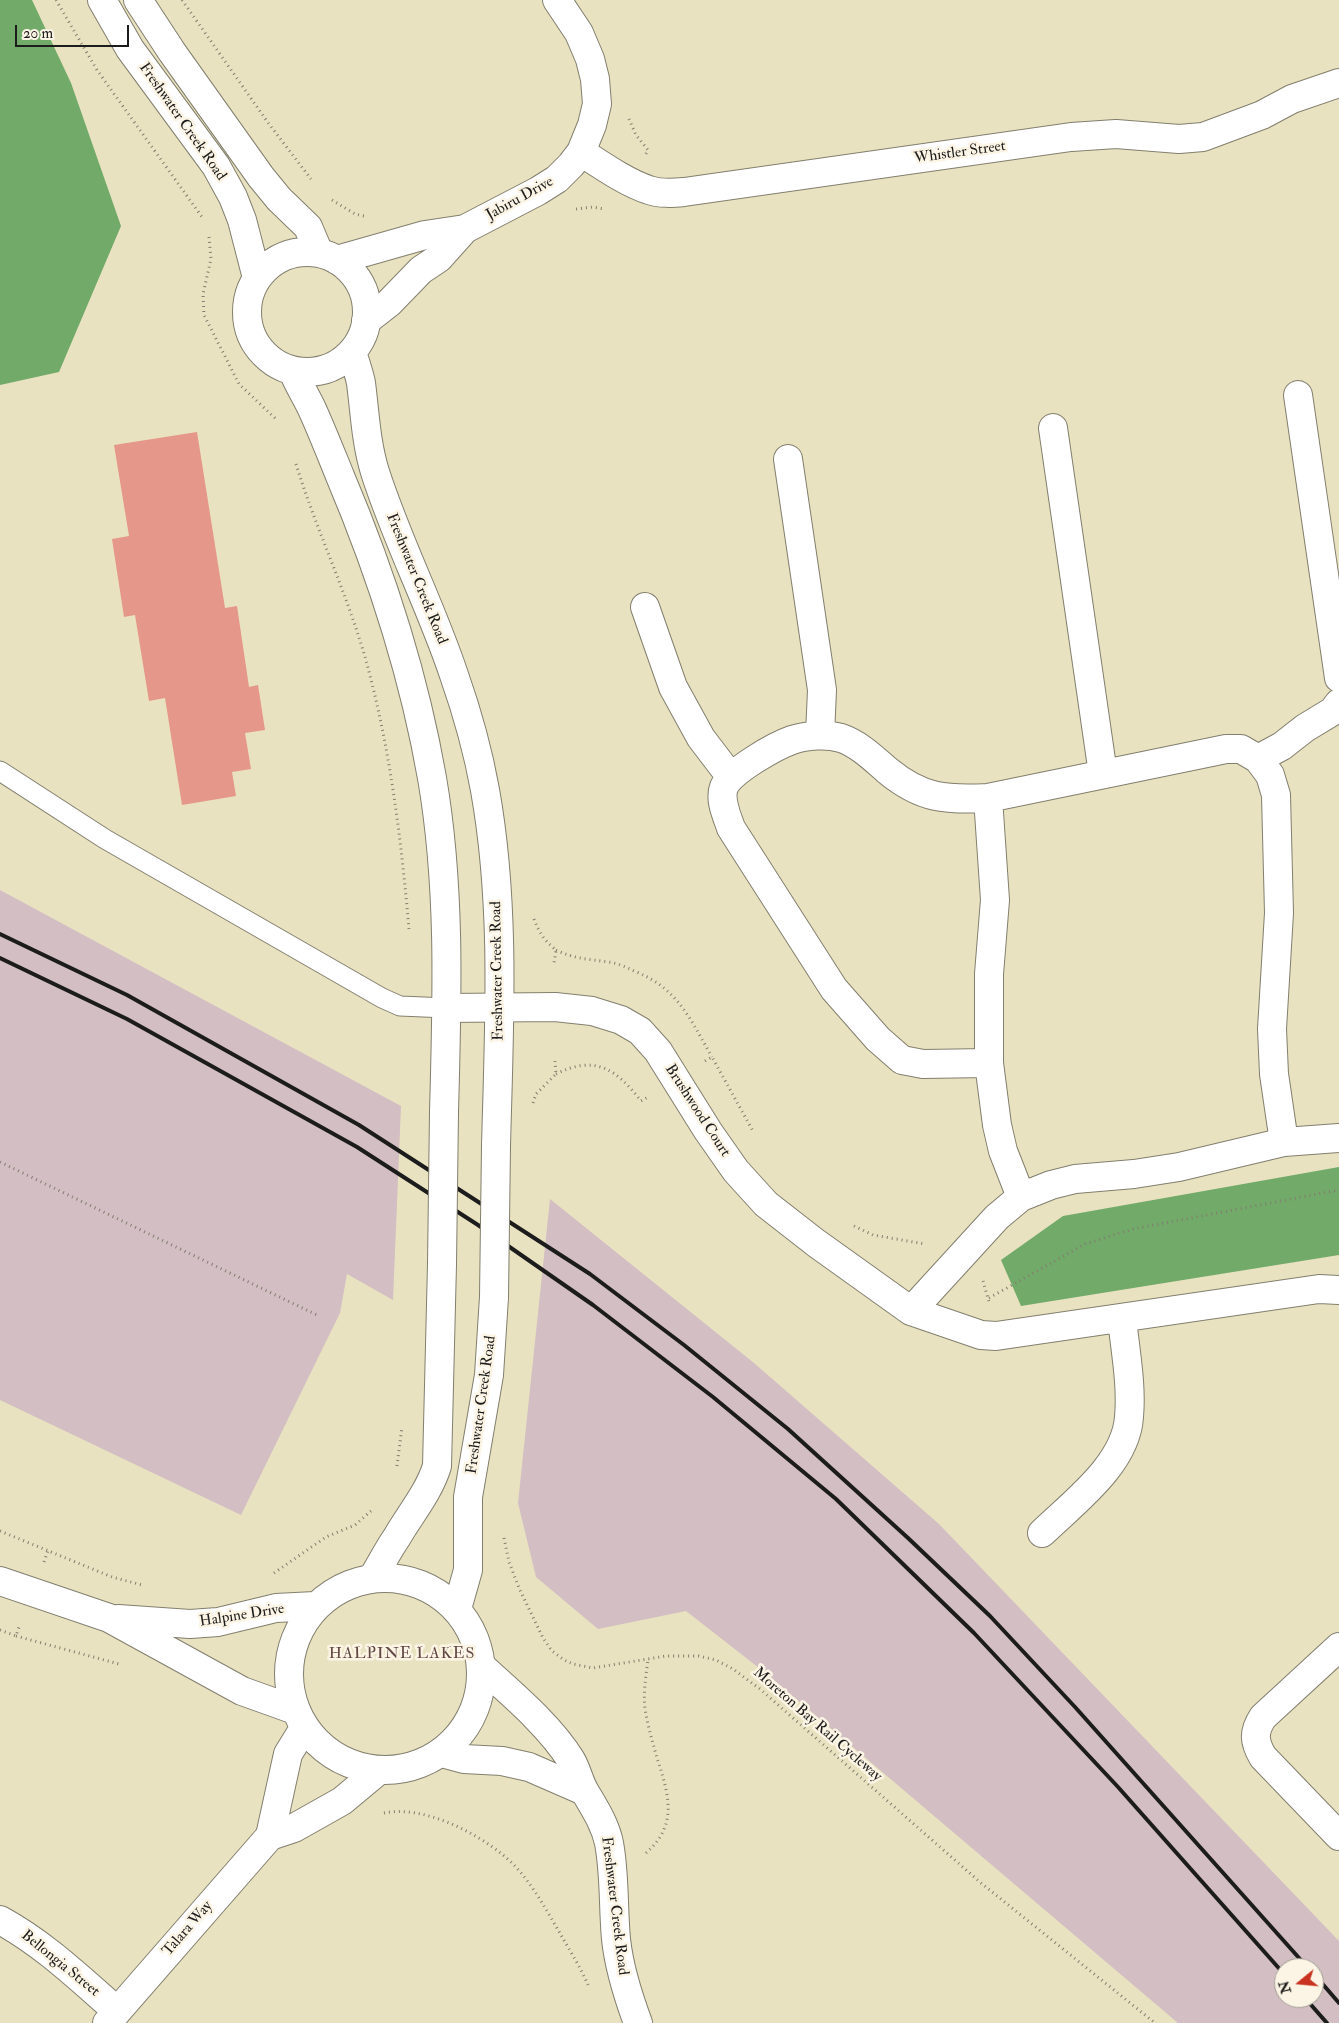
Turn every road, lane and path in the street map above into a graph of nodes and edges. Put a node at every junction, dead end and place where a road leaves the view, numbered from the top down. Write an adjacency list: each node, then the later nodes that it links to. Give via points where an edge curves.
1 (56, 0): 13 (path, via 96,70)
2 (102, 0): 17 (street, Freshwater Creek Road, via 130,49 216,166 229,189 240,213)
3 (138, 0): 16 (street, via 261,177 308,227)
4 (182, 0): 8 (path)
5 (557, 0): 7 (street, Jabiru Drive, via 579,33 595,79 597,104)
6 (1339, 83): 7 (street, Whistler Street, via 1292,99 1262,115 1204,137 1179,139 1116,134 1071,137 684,192 649,190)
7 (581, 152): 14 (street, Jabiru Drive, via 557,179)
8 (311, 179): 9 (path); 10 (path)
9 (303, 184)
10 (316, 184)
11 (326, 196): 12 (path, via 355,214)
12 (369, 217)
13 (205, 223)
14 (465, 229): 16 (street, Jabiru Drive); 18 (street, Jabiru Drive, via 439,258 421,270)
15 (208, 234): 22 (path, via 211,259 203,294 204,316 239,384)
16 (328, 256): 17 (street, via 301,252 284,256); 18 (street, via 351,271 361,286 366,303)
17 (257, 278): 20 (street, via 247,304 252,338 263,354 277,365)
18 (366, 321): 19 (street, via 362,338)
19 (352, 352): 20 (street, via 325,370); 37 (street, Freshwater Creek Road, via 361,382 367,441 375,471 454,674 485,790 498,908)
20 (293, 371): 38 (street, via 341,478 380,583 399,638 419,718 441,844)
21 (1298, 395): 27 (street)
22 (279, 422)
23 (1053, 428): 32 (street)
24 (293, 456): 35 (path, via 365,657 401,838)
25 (788, 459): 29 (street, via 822,690)
26 (645, 607): 33 (street, via 673,687 701,738)
27 (1339, 678)
28 (1339, 703): 30 (street, via 1333,711)
29 (820, 735): 33 (street, via 793,740); 34 (street, via 841,738 866,752 893,775 921,792 951,800)
30 (1258, 759): 32 (street, via 1241,749 1226,748); 48 (street, via 1270,775 1276,795 1279,913 1272,1029 1274,1074)
31 (0, 771): 38 (lane, via 105,839 382,998 400,1006)
32 (1103, 774): 34 (street)
33 (730, 776): 41 (street, via 724,789 724,806 731,828 834,989 878,1039 902,1060 923,1064)
34 (988, 798): 41 (street, via 994,900 989,974)
35 (410, 934)
36 (556, 950): 39 (path, via 569,957 623,966 668,990 681,1004)
37 (500, 1007): 38 (street, Brushwood Court); 56 (street, Brushwood Court, via 592,1011 621,1020 640,1031 663,1058 736,1170 766,1204); 71 (street, Freshwater Creek Road, bridge, via 494,1297 489,1375 468,1497 468,1570)
38 (447, 1008): 67 (street, bridge, via 437,1466 415,1511)
39 (712, 1057): 42 (path); 47 (path)
40 (554, 1061): 43 (path)
41 (990, 1063): 51 (street, via 1003,1151)
42 (700, 1064)
43 (556, 1074): 44 (path, via 577,1066 592,1066 617,1074 641,1102); 45 (path, via 536,1094)
44 (653, 1094)
45 (532, 1107)
46 (1339, 1138): 48 (street)
47 (758, 1140)
48 (1284, 1142): 51 (street, via 1180,1167 1075,1179)
49 (0, 1162): 57 (path)
50 (1339, 1190): 55 (path, via 1133,1229 1085,1244)
51 (1021, 1197): 53 (street)
52 (852, 1224): 53 (path, via 873,1235 926,1244)
53 (959, 1258): 55 (path, via 971,1266 984,1283); 56 (street)
54 (1339, 1290): 58 (street, Brushwood Court, via 1319,1290)
55 (988, 1298): 59 (path)
56 (911, 1311): 59 (street, Brushwood Court, via 981,1336)
57 (319, 1316)
58 (1122, 1318): 59 (street, Brushwood Court); 65 (street, via 1130,1394 1124,1438 1116,1457 1103,1474)
59 (996, 1336)
60 (406, 1467): 61 (path, via 397,1466)
61 (394, 1473)
62 (374, 1509): 66 (path, via 355,1525 326,1537)
63 (0, 1531): 69 (path, via 112,1577)
64 (504, 1531): 77 (path, Moreton Bay Rail Cycleway, via 509,1562 519,1588 552,1651 573,1664 593,1668)
65 (1042, 1533)
66 (272, 1574)
67 (373, 1577): 70 (street, via 342,1586); 71 (street, via 404,1579 434,1590)
68 (0, 1581): 72 (street, Halpine Drive)
69 (146, 1586)
70 (315, 1606): 72 (street, Halpine Drive, via 276,1608 218,1622 190,1624); 80 (street, via 299,1628 290,1655 288,1683)
71 (457, 1609): 79 (street, via 474,1636)
72 (109, 1618): 80 (street, Halpine Drive, via 242,1692)
73 (20, 1623): 75 (path)
74 (0, 1630): 75 (path)
75 (16, 1636): 78 (path)
76 (1339, 1647): 86 (street, via 1263,1717 1255,1736 1262,1757)
77 (648, 1659): 87 (path, via 645,1707 668,1796 667,1823 649,1850); 92 (path, Moreton Bay Rail Cycleway, via 698,1656 716,1660 733,1669 981,1883)
78 (123, 1666)
79 (482, 1667): 81 (street, via 475,1708 464,1730); 83 (street, Freshwater Creek Road, via 522,1702 558,1743 572,1761)
80 (300, 1719): 82 (street, via 324,1750 349,1765); 85 (street, Talara Way, via 288,1754)
81 (442, 1753): 82 (street, via 422,1764); 83 (street, via 529,1767)
82 (378, 1771): 85 (street, via 342,1801 294,1828)
83 (584, 1791): 87 (street, Freshwater Creek Road, via 603,1825)
84 (382, 1813): 89 (path, via 402,1811 438,1818 503,1855 521,1873 543,1905)
85 (270, 1836): 90 (street, Talara Way)
86 (1339, 1836)
87 (612, 1881): 91 (street, Freshwater Creek Road, via 618,1957)
88 (0, 1920): 90 (street, Bellongia Street, via 48,1951)
89 (590, 1989)
90 (112, 2017)
91 (638, 2023)
92 (1155, 2023)

